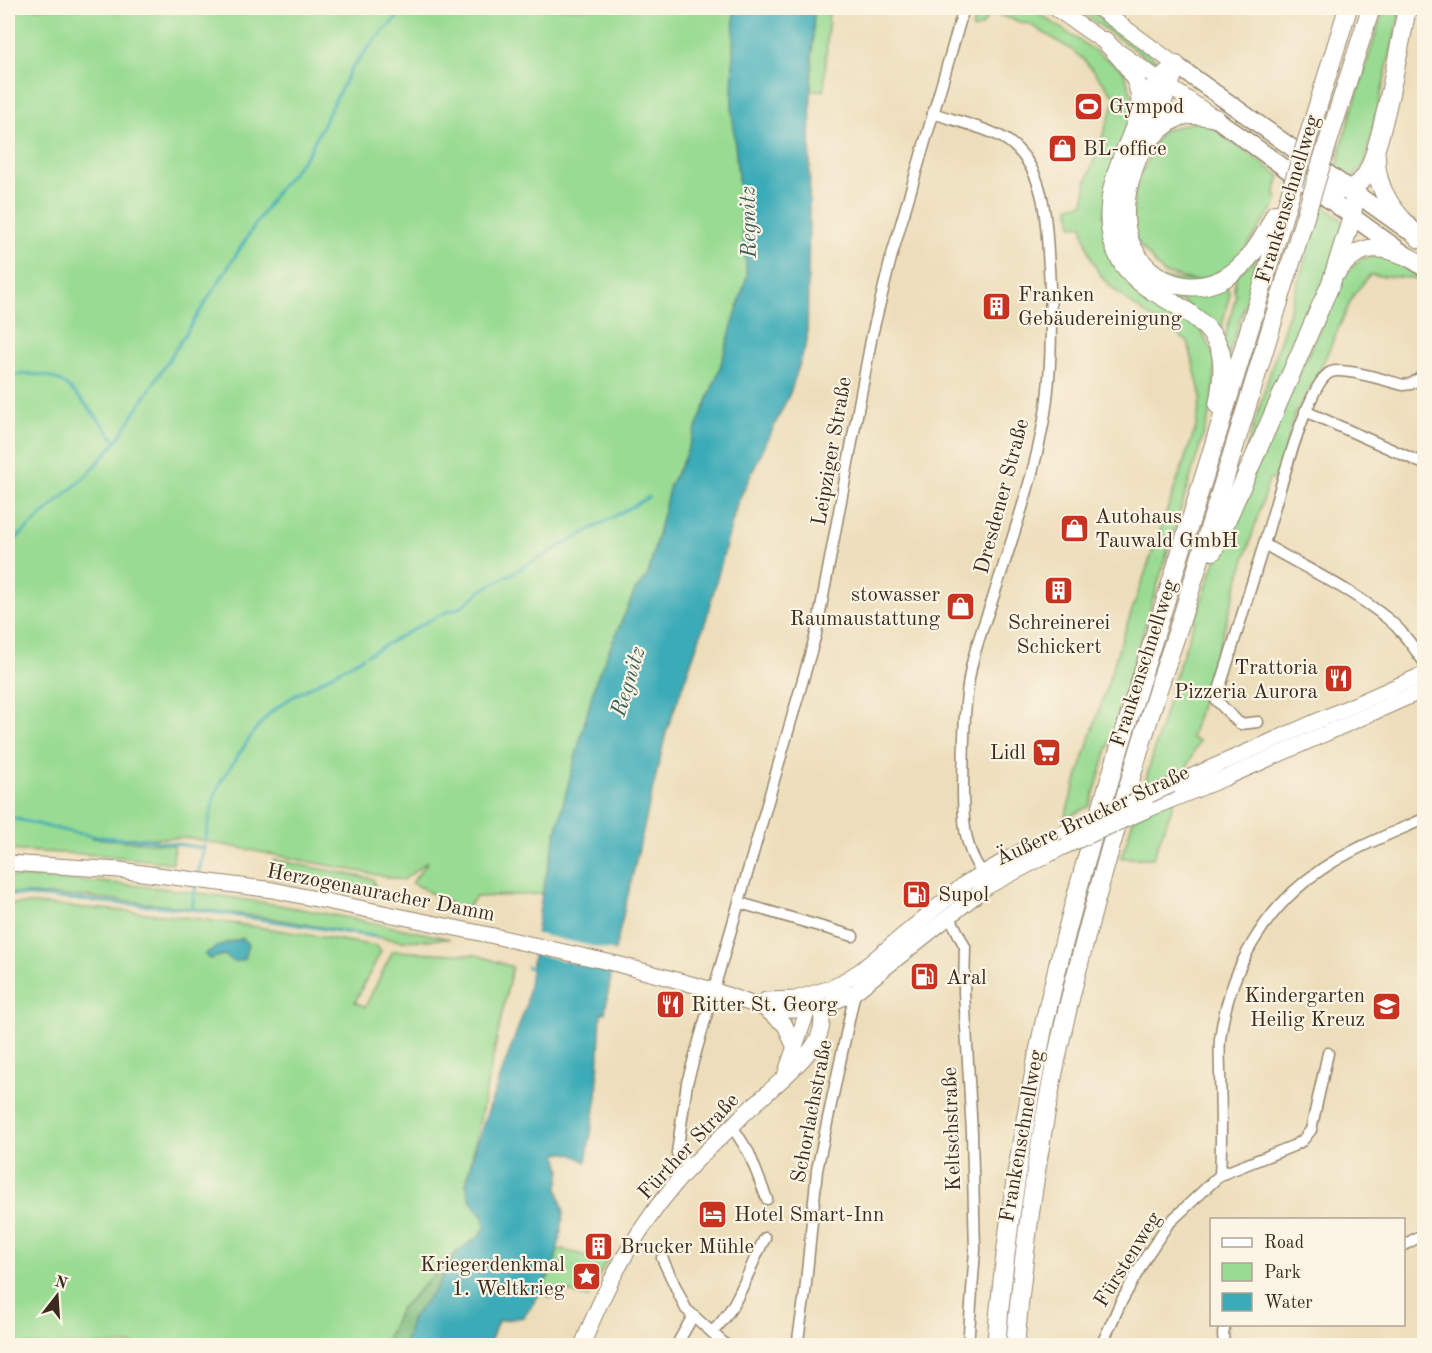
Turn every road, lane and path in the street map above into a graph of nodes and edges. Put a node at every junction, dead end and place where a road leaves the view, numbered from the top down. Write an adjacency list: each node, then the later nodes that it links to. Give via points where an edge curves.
1 (964, 8): 10 (street, Leipziger Straße)
2 (1055, 8): 7 (main road)
3 (1098, 8): 8 (main road)
4 (1348, 8): 15 (highway, Frankenschnellweg, bridge)
5 (1371, 8): 27 (highway, Frankenschnellweg, bridge)
6 (1407, 8): 14 (highway)
7 (1105, 41): 9 (main road); 11 (highway, via 1136,78 1141,95)
8 (1176, 65): 9 (highway); 17 (main road)
9 (1165, 83): 11 (highway, via 1153,88); 12 (main road); 13 (highway)
10 (933, 113): 34 (street, Dresdener Straße, via 999,136 1030,164 1045,214 1049,260 1050,338 1043,424 1029,485 971,667 963,723 967,844); 35 (street, Leipziger Straße, via 873,334 816,634)
11 (1139, 117): 24 (highway, via 1117,169 1108,224 1116,253 1125,267 1150,290 1199,321 1220,350 1221,387)
12 (1215, 118): 13 (highway, via 1192,114 1178,117 1167,122); 16 (main road)
13 (1145, 144): 15 (highway, via 1127,197 1127,234 1139,260 1153,274 1172,283 1206,284 1235,271 1262,240)
14 (1377, 147): 17 (highway, via 1365,177); 19 (highway, via 1380,185 1394,212)
15 (1293, 184): 24 (highway, Frankenschnellweg)
16 (1317, 189): 17 (highway); 18 (main road)
17 (1349, 190): 18 (highway, via 1354,200); 19 (main road)
18 (1352, 217): 20 (main road); 21 (highway)
19 (1422, 241)
20 (1420, 265): 21 (highway, via 1397,251 1364,250 1349,258)
21 (1331, 283): 27 (highway)
22 (1425, 375): 23 (street, via 1403,385 1348,372 1331,372 1317,385)
23 (1305, 411): 25 (street); 26 (street)
24 (1209, 460): 62 (highway, Frankenschnellweg, via 1096,828 1054,984 1018,1160)
25 (1425, 464)
26 (1264, 544): 28 (street, via 1346,590 1389,620); 31 (street, via 1216,700 1240,724)
27 (1186, 606): 63 (highway, Frankenschnellweg, via 1150,713 1072,988 1037,1164)
28 (1425, 662)
29 (1425, 674): 34 (main road, Äußere Brucker Straße, bridge, via 1066,831)
30 (1425, 690): 36 (main road, Äußere Brucker Straße, bridge, via 1061,848 986,887)
31 (1258, 722)
32 (1425, 819): 48 (street, via 1346,855 1306,881 1270,917 1242,961 1220,1041)
33 (8, 863): 38 (main road, Herzogenauracher Damm, via 171,876 273,890 531,944)
34 (982, 872): 41 (main road, Äußere Brucker Straße)
35 (740, 903): 37 (street); 38 (street, Leipziger Straße)
36 (949, 915): 39 (main road, Äußere Brucker Straße); 61 (street, Keltschstraße, via 965,947 975,1250)
37 (853, 936)
38 (713, 990): 40 (main road, Herzogenauracher Damm); 47 (street, Leipziger Straße, via 687,1083 677,1145 677,1153)
39 (855, 992): 41 (main road, Äußere Brucker Straße); 60 (street, Schorlachstraße, via 817,1170)
40 (740, 998): 41 (main road, Herzogenauracher Damm); 42 (main road, Herzogenauracher Damm)
41 (814, 1004): 42 (main road, Äußere Brucker Straße); 43 (main road, Fürther Straße); 45 (main road, Fürther Straße, via 822,1023 817,1039)
42 (763, 1008): 43 (main road, via 785,1025)
43 (795, 1048): 45 (main road, Fürther Straße)
44 (1328, 1053): 48 (street, Fürstenweg, via 1311,1130 1302,1141)
45 (783, 1077): 46 (main road, Fürther Straße)
46 (732, 1126): 47 (main road, Fürther Straße); 49 (street, via 749,1153)
47 (690, 1168): 57 (main road, Fürther Straße, via 659,1204 618,1267)
48 (1220, 1175): 64 (street, Fürstenweg, via 1161,1234 1120,1304)
49 (767, 1199)
50 (1425, 1234): 52 (street)
51 (765, 1238): 56 (street, via 733,1305)
52 (1405, 1244)
53 (662, 1258): 54 (street, via 681,1300)
54 (693, 1316): 56 (street); 58 (street)
55 (1225, 1326): 65 (street)
56 (712, 1332): 59 (street)
57 (582, 1346)
58 (676, 1346)
59 (727, 1346)
60 (797, 1346)
61 (968, 1346)
62 (996, 1346)
63 (1015, 1346)
64 (1101, 1346)
65 (1224, 1346)

